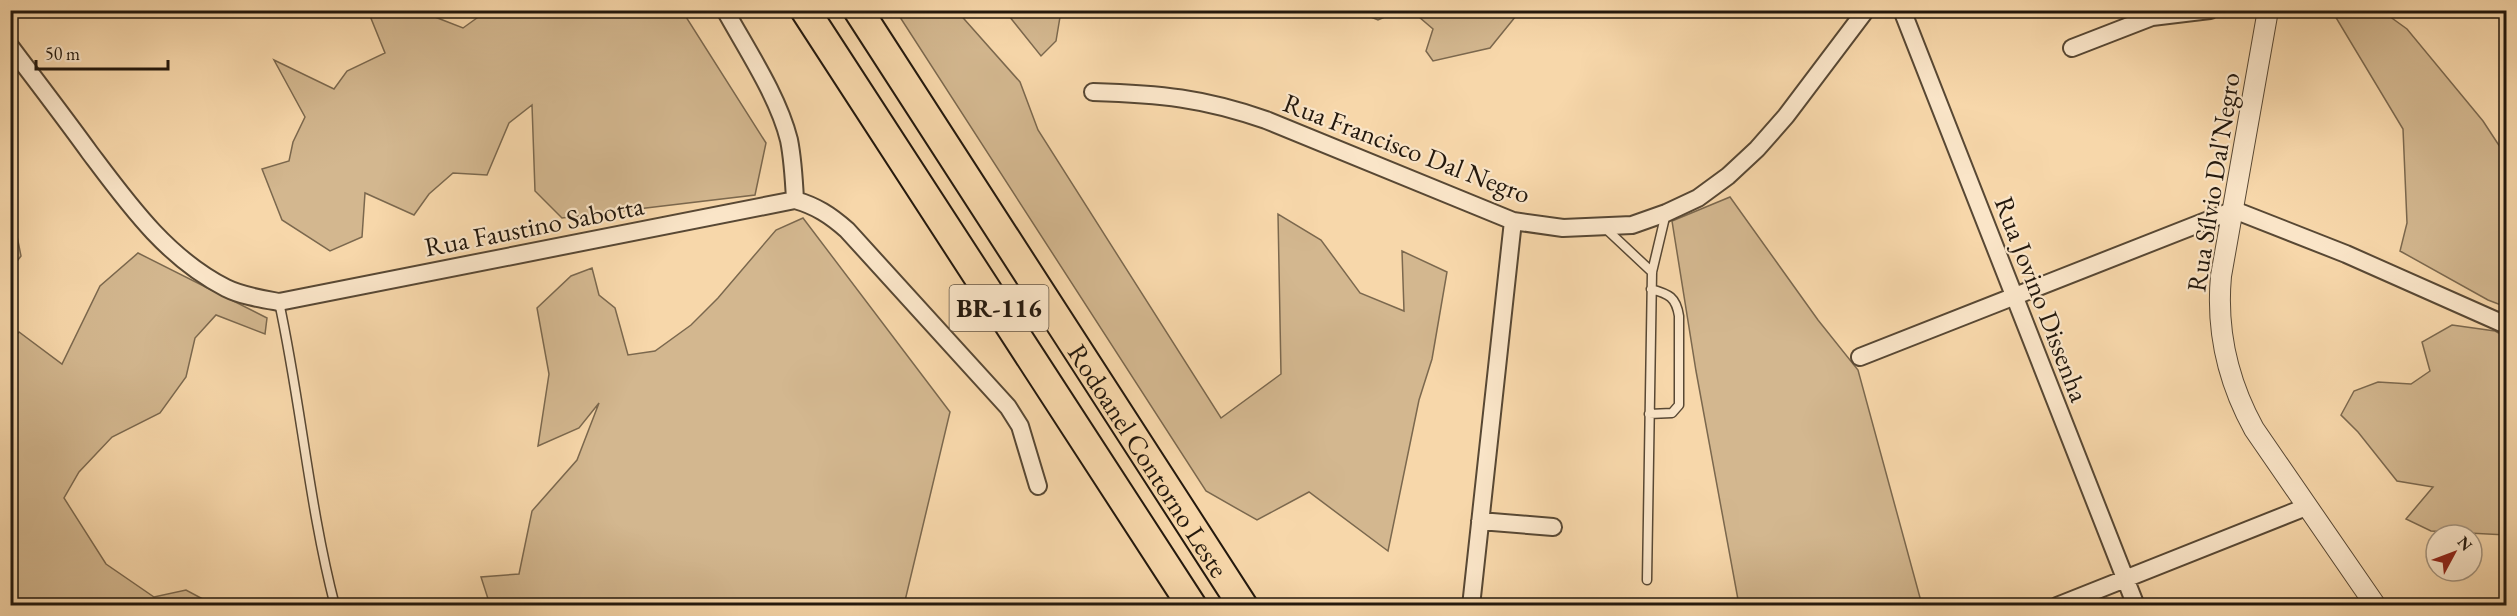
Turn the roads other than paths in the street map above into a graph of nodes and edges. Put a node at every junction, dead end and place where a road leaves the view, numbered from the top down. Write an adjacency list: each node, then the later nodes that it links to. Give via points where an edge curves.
1 (725, 10): 11 (street, via 760,72 788,138)
2 (806, 10): 30 (highway, Rodoanel Contorno Leste / BR-116)
3 (858, 10): 31 (highway, Rodoanel Contorno Leste / BR-116)
4 (1866, 10): 13 (street, Rua Francisco Dal Negro, via 1757,149 1698,198)
5 (1902, 10): 18 (street, Rua Jovino Dissenha)
6 (2210, 10): 9 (street, via 2152,17)
7 (2268, 10): 12 (street, Rua Sílvio Dal'Negro)
8 (10, 46): 19 (street, Rua Faustino Sabotta, via 161,241 227,289)
9 (2072, 48)
10 (1093, 92): 14 (street, Rua Francisco Dal Negro, via 1149,93 1226,106)
11 (795, 200): 19 (street, Rua Faustino Sabotta); 23 (street, via 814,205 847,230 986,381 1020,426)
12 (2234, 210): 18 (street); 20 (street, via 2346,254); 24 (street, Rua Sílvio Dal'Negro, via 2219,300 2229,374 2254,429)
13 (1666, 213): 15 (street, Rua Francisco Dal Negro, via 1632,225); 16 (lane)
14 (1513, 221): 15 (street, Rua Francisco Dal Negro, via 1563,228); 25 (street)
15 (1603, 226): 16 (lane)
16 (1652, 272): 17 (lane)
17 (1651, 289): 22 (lane); 22 (lane, via 1669,294 1676,302 1679,405 1672,412)
18 (2014, 297): 21 (street); 27 (street, Rua Jovino Dissenha)
19 (279, 302): 29 (lane, via 312,498)
20 (2506, 325)
21 (1860, 357)
22 (1649, 414): 28 (lane)
23 (1038, 486)
24 (2306, 507): 27 (street); 35 (street, Rua Sílvio Dal'Negro)
25 (1480, 522): 26 (street); 32 (street)
26 (1553, 527)
27 (2125, 579): 33 (street); 34 (street, Rua Jovino Dissenha)
28 (1647, 580)
29 (335, 606)
30 (1192, 606)
31 (1243, 606)
32 (1471, 606)
33 (2057, 606)
34 (2136, 606)
35 (2376, 606)

